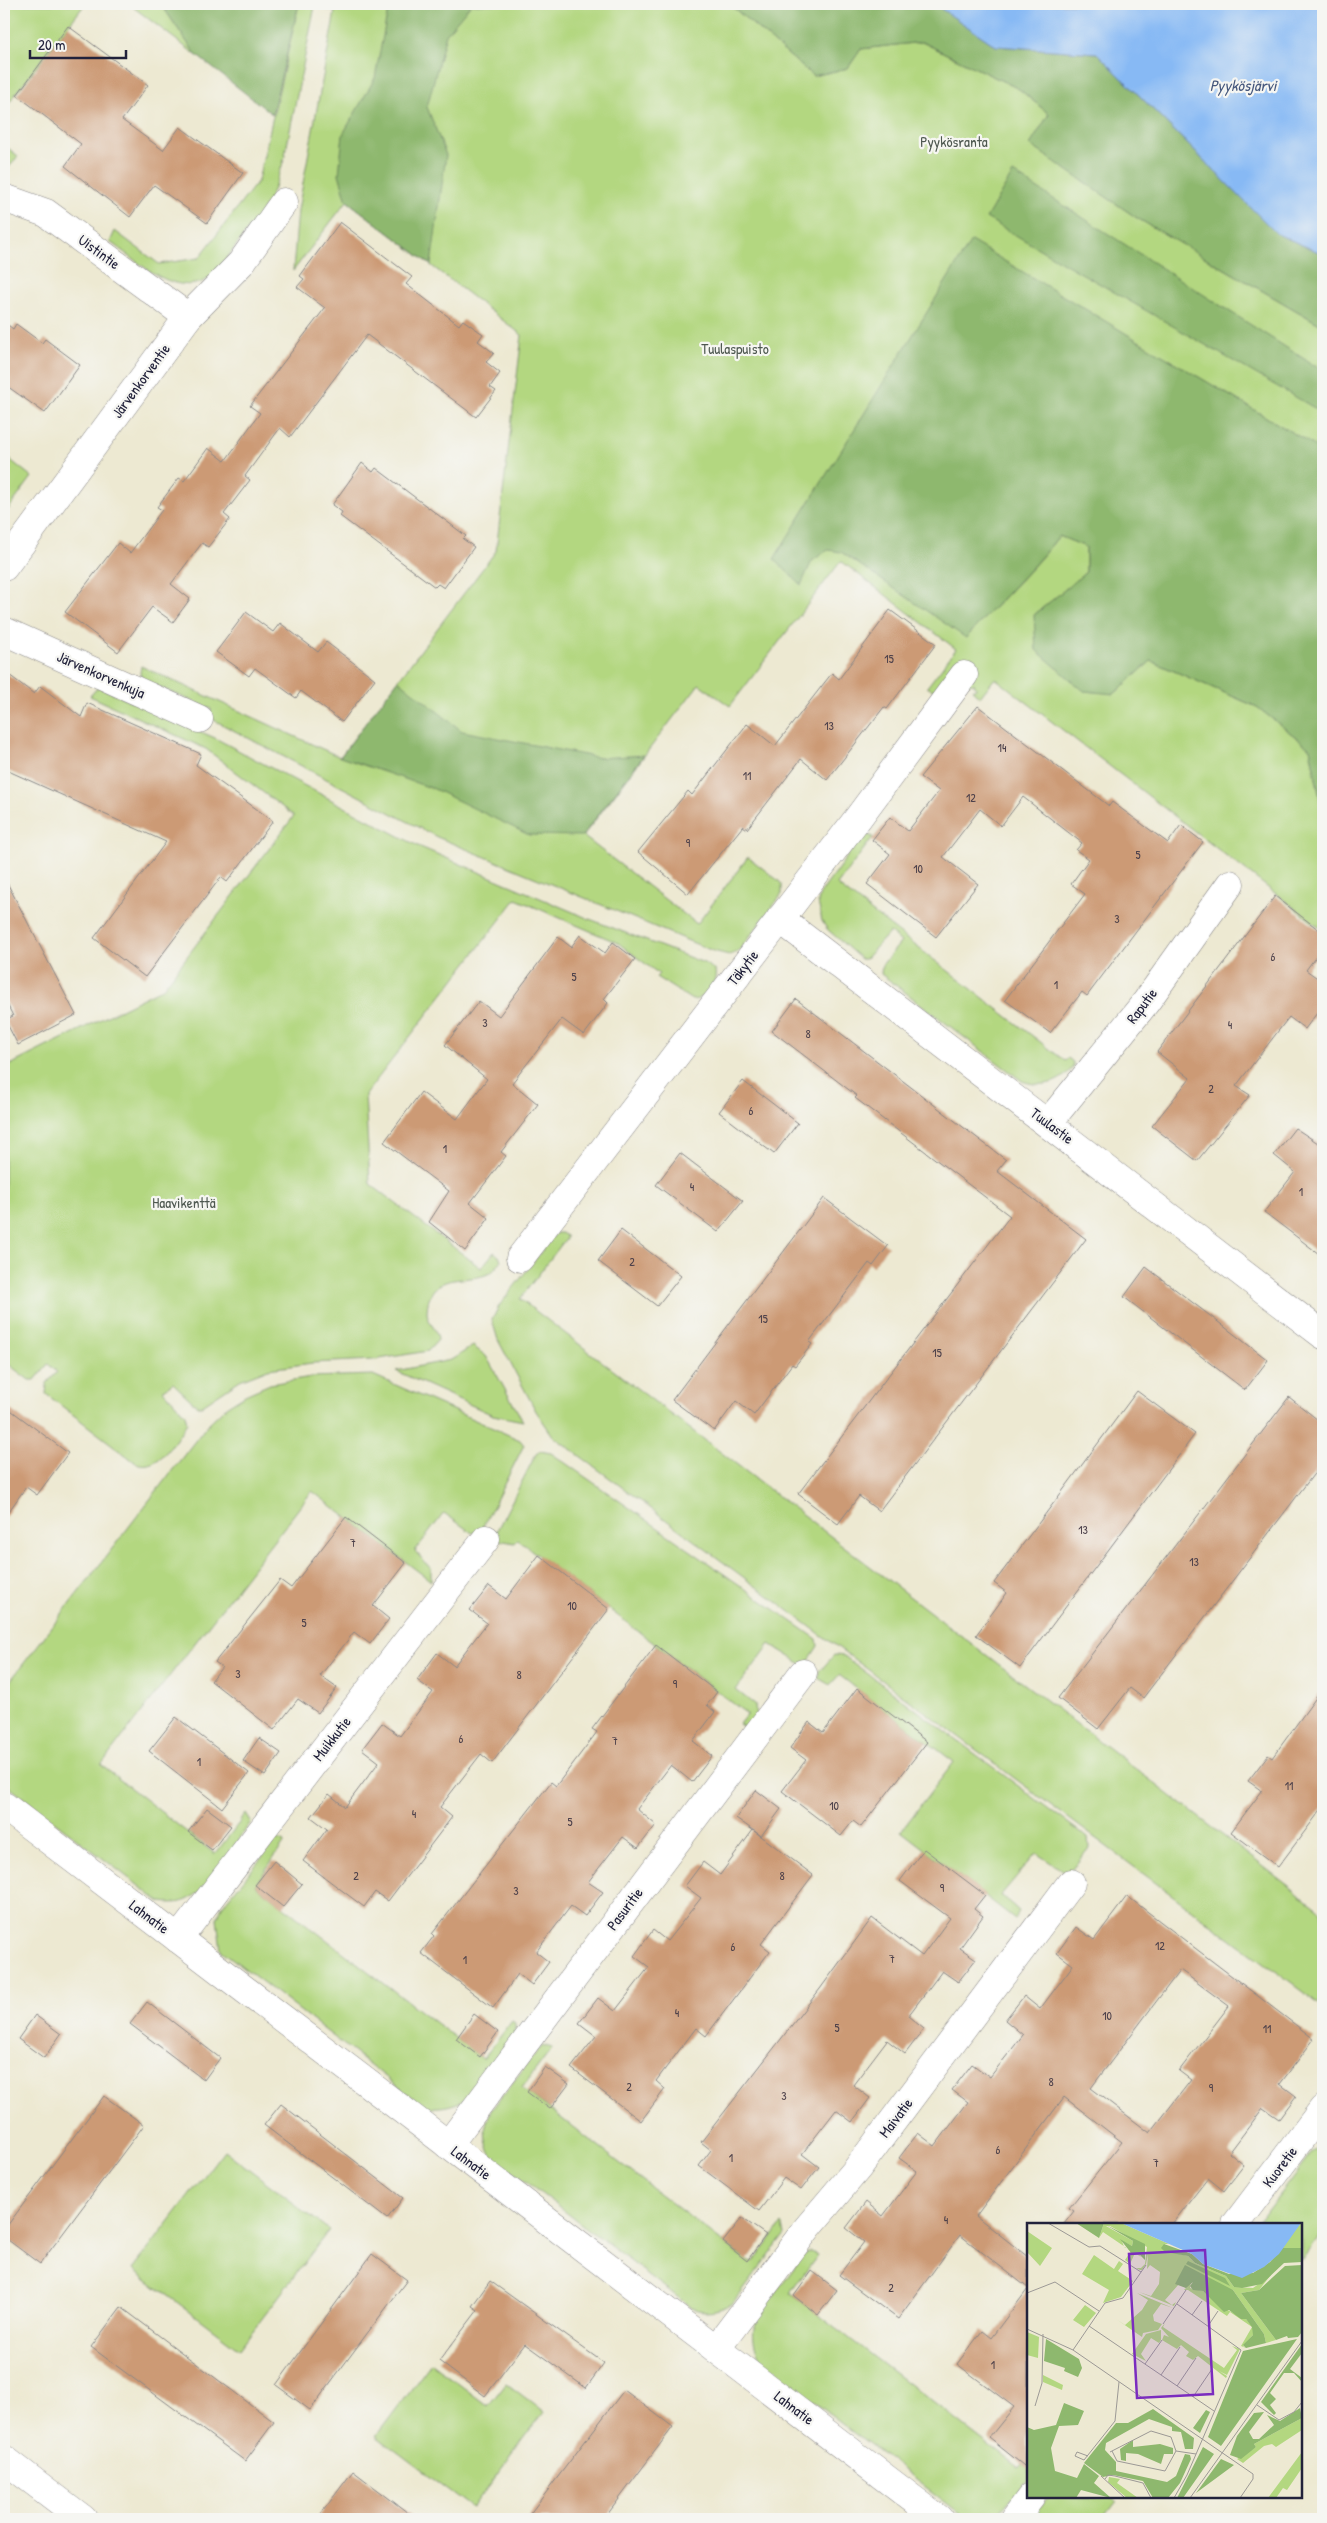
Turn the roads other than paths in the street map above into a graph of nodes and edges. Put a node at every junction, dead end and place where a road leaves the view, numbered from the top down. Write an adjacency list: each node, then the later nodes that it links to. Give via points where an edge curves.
1 (4, 198): 3 (street, Uistintie, via 46,213)
2 (284, 202): 3 (street, Järvenkorventie, via 241,264)
3 (188, 317): 4 (street, Järvenkorventie)
4 (4, 567)
5 (4, 631): 7 (street, Järvenkorvenkuja)
6 (964, 675): 9 (street, Täkytie)
7 (199, 719)
8 (1230, 884): 10 (street, Raputie, via 1146,1002)
9 (780, 920): 10 (street, Tuulastie); 11 (street, Täkytie)
10 (1048, 1123): 12 (street, Tuulastie)
11 (520, 1258)
12 (1321, 1329)
13 (486, 1539): 17 (street, Muikkutie)
14 (803, 1673): 19 (street, Pasuritie)
15 (4, 1806): 17 (street, Lahnatie)
16 (1071, 1883): 21 (street, Maivatie, via 857,2169 808,2227)
17 (178, 1939): 19 (street, Lahnatie)
18 (1323, 2109): 20 (street, Kuoretie)
19 (448, 2144): 21 (street, Lahnatie)
20 (1237, 2223)
21 (716, 2349): 25 (street, Lahnatie)
22 (4, 2459): 24 (street)
23 (1030, 2498): 26 (street)
24 (83, 2519)
25 (939, 2519)
26 (1014, 2519)

